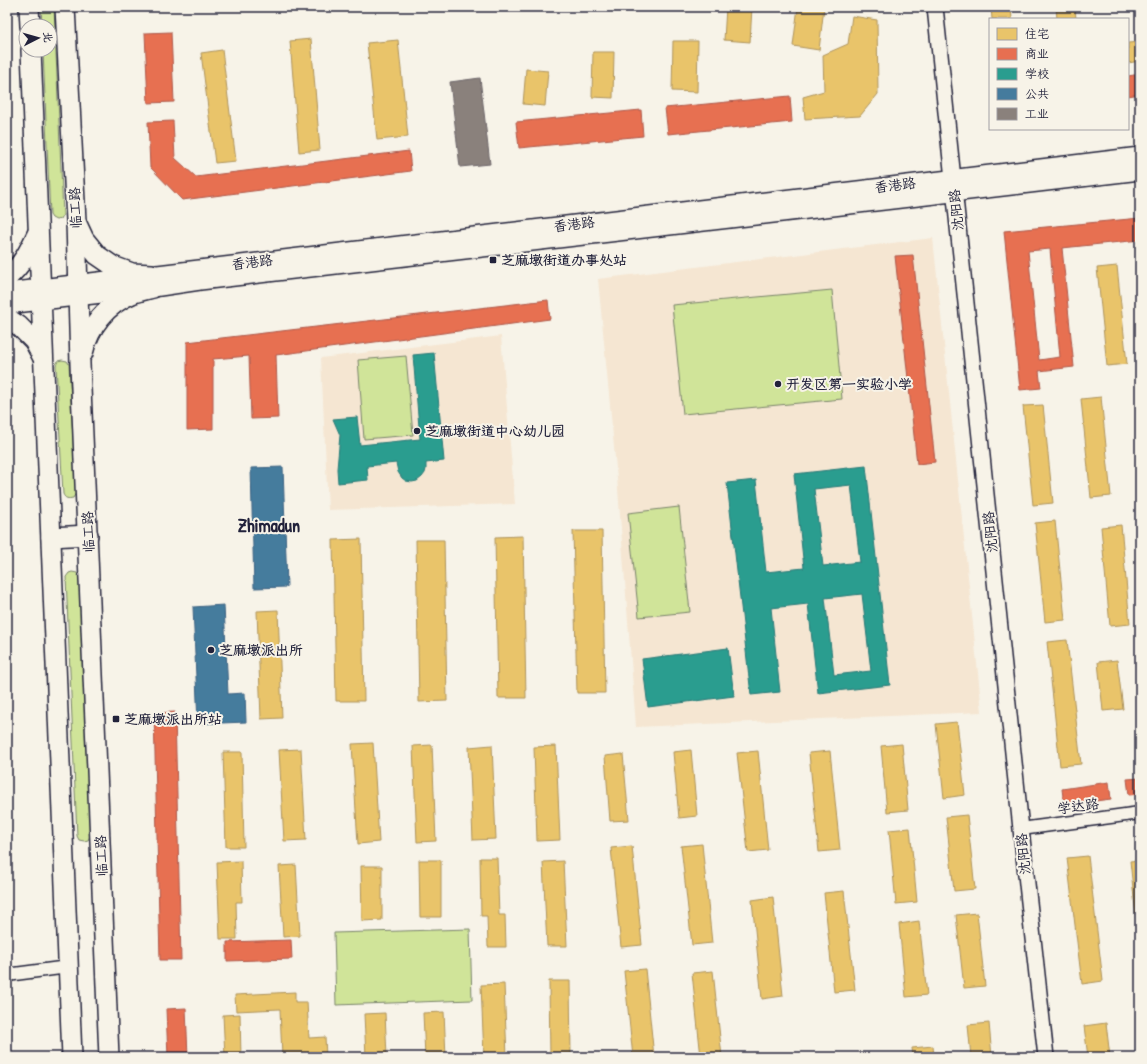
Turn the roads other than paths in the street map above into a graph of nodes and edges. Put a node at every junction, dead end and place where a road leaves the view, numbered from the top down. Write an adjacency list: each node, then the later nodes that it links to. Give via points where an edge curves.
1 (29, 7): 4 (main road)
2 (65, 7): 9 (main road, 临工路)
3 (935, 7): 8 (street, 沈阳路)
4 (30, 18)
5 (30, 58): 10 (main road)
6 (1140, 156): 8 (main road, 香港路)
7 (1140, 171): 8 (main road, 香港路)
8 (953, 185): 12 (main road, 香港路); 23 (street, 沈阳路)
9 (76, 221): 12 (main road, via 84,239 97,255 113,266); 13 (main road, 临工路)
10 (38, 230): 11 (main road, via 29,251); 15 (main road)
11 (7, 278)
12 (153, 281): 13 (main road, 香港路); 19 (main road, via 112,306 97,322 86,342)
13 (78, 290): 15 (main road, 香港路); 19 (main road, 临工路)
14 (7, 292): 15 (main road, 香港路)
15 (41, 294): 16 (main road, 香港路); 18 (main road)
16 (7, 305)
17 (7, 318): 18 (main road, via 34,341)
18 (44, 360): 21 (main road)
19 (80, 364): 20 (main road, 临工路)
20 (88, 535): 21 (main road); 27 (main road, 临工路)
21 (51, 537): 24 (main road)
22 (1140, 813): 23 (street, 学达路)
23 (1021, 829): 28 (street, 沈阳路)
24 (68, 967): 25 (street); 26 (main road)
25 (7, 975)
26 (72, 1057)
27 (109, 1057)
28 (1046, 1057)

